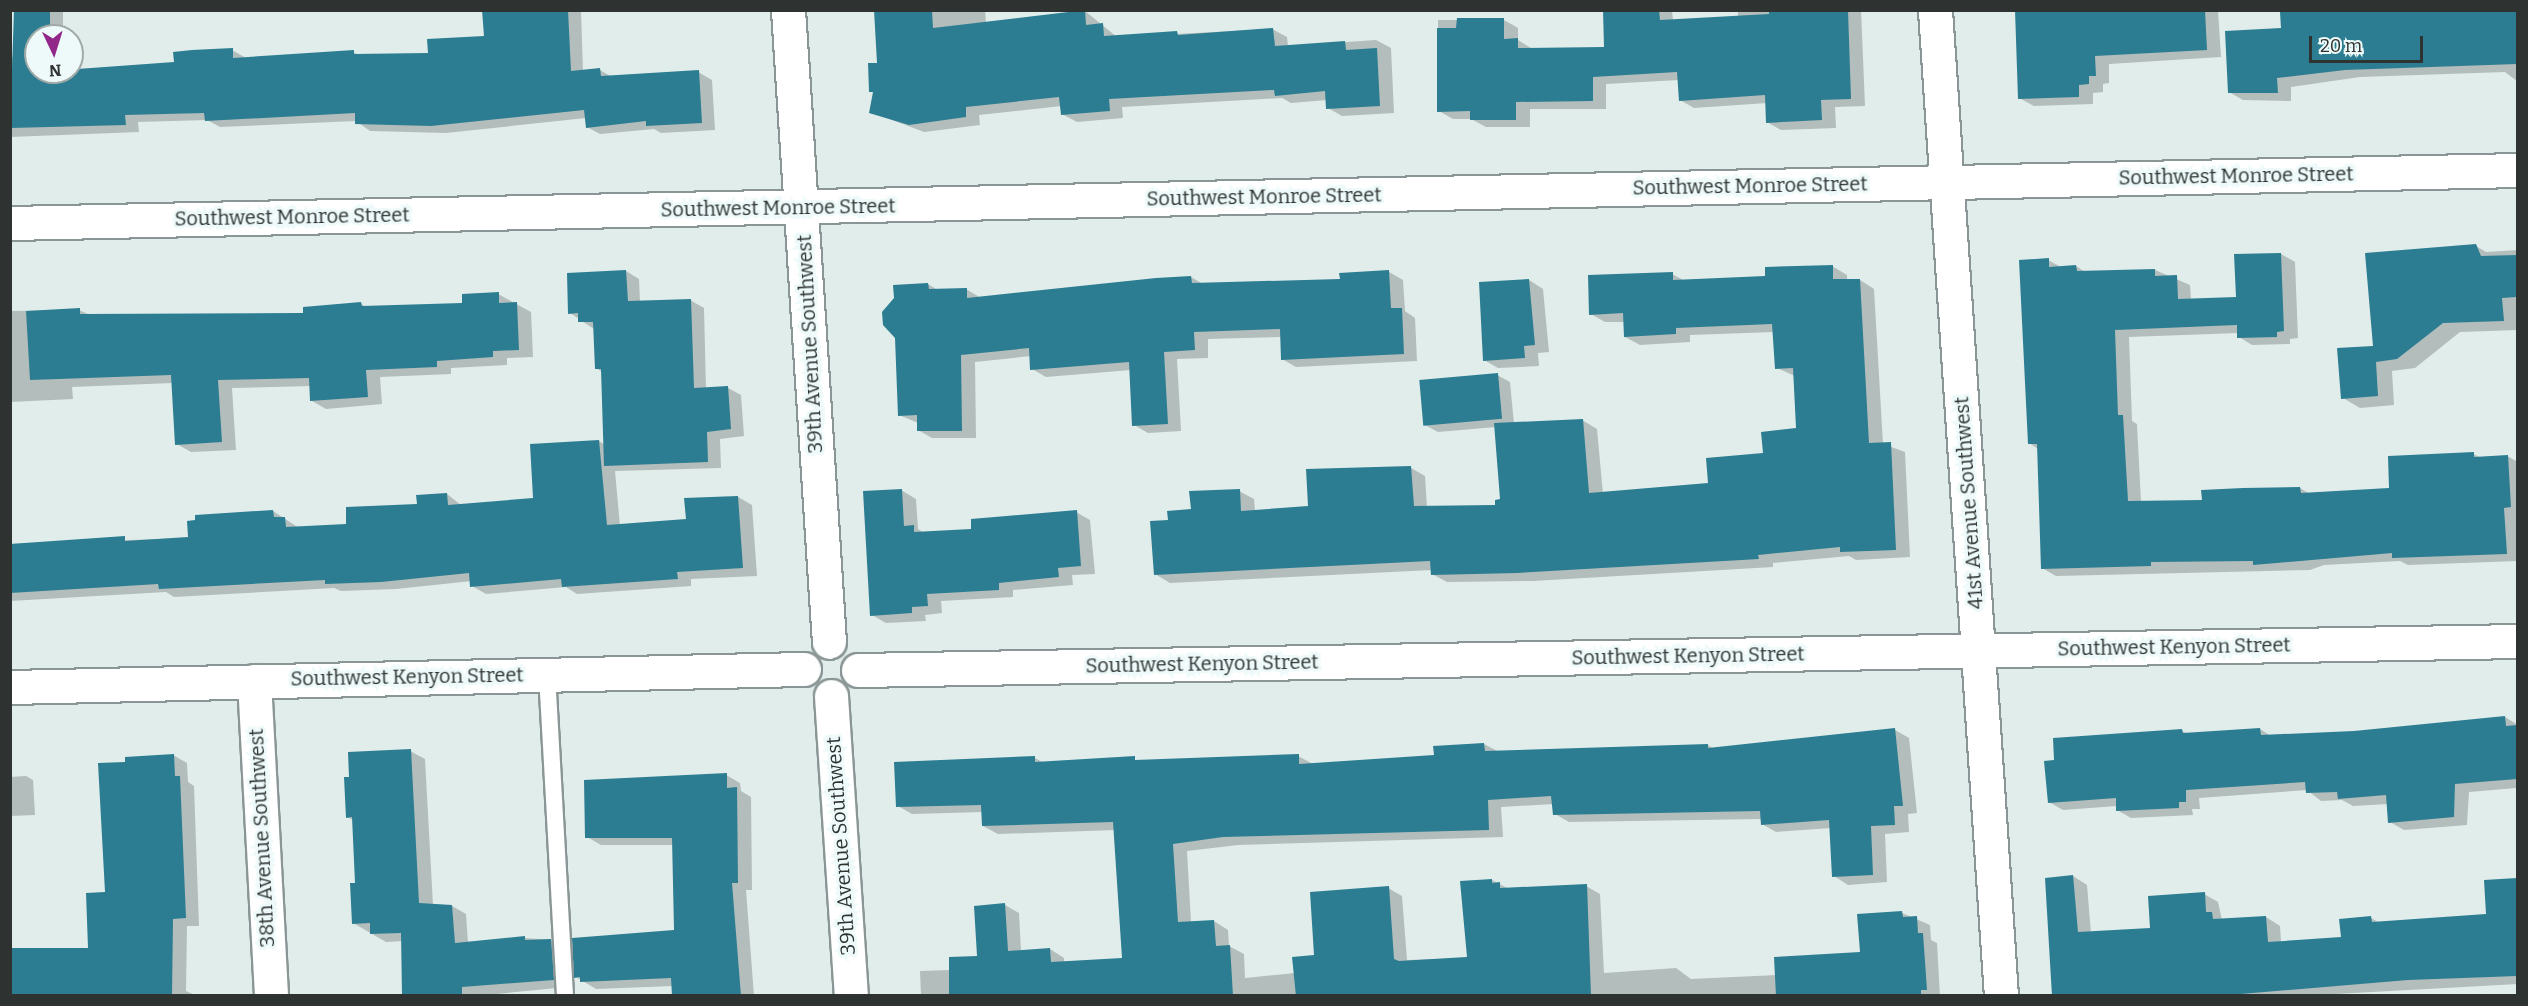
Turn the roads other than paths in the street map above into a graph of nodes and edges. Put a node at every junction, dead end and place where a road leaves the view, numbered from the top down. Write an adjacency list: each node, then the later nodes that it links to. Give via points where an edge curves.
1 (788, 10): 5 (street, 39th Avenue Southwest)
2 (1935, 10): 4 (street, 41st Avenue Southwest)
3 (2517, 170): 4 (street, Southwest Monroe Street)
4 (1946, 182): 5 (street, Southwest Monroe Street); 9 (street, 41st Avenue Southwest)
5 (802, 208): 6 (street, Southwest Monroe Street); 8 (street, 39th Avenue Southwest)
6 (10, 223)
7 (2517, 641): 9 (street, Southwest Kenyon Street)
8 (829, 642): 10 (street, via 810,652); 11 (street, via 849,649)
9 (1980, 651): 11 (street, Southwest Kenyon Street); 19 (street, 41st Avenue Southwest)
10 (804, 669): 12 (street, Southwest Kenyon Street); 15 (street, via 810,686)
11 (858, 670): 15 (street, via 850,689)
12 (547, 674): 13 (street, Southwest Kenyon Street); 17 (lane)
13 (254, 681): 14 (street, Southwest Kenyon Street); 16 (street, 38th Avenue Southwest)
14 (10, 687)
15 (831, 696): 18 (street, 39th Avenue Southwest)
16 (271, 996)
17 (565, 996)
18 (851, 996)
19 (2001, 996)

